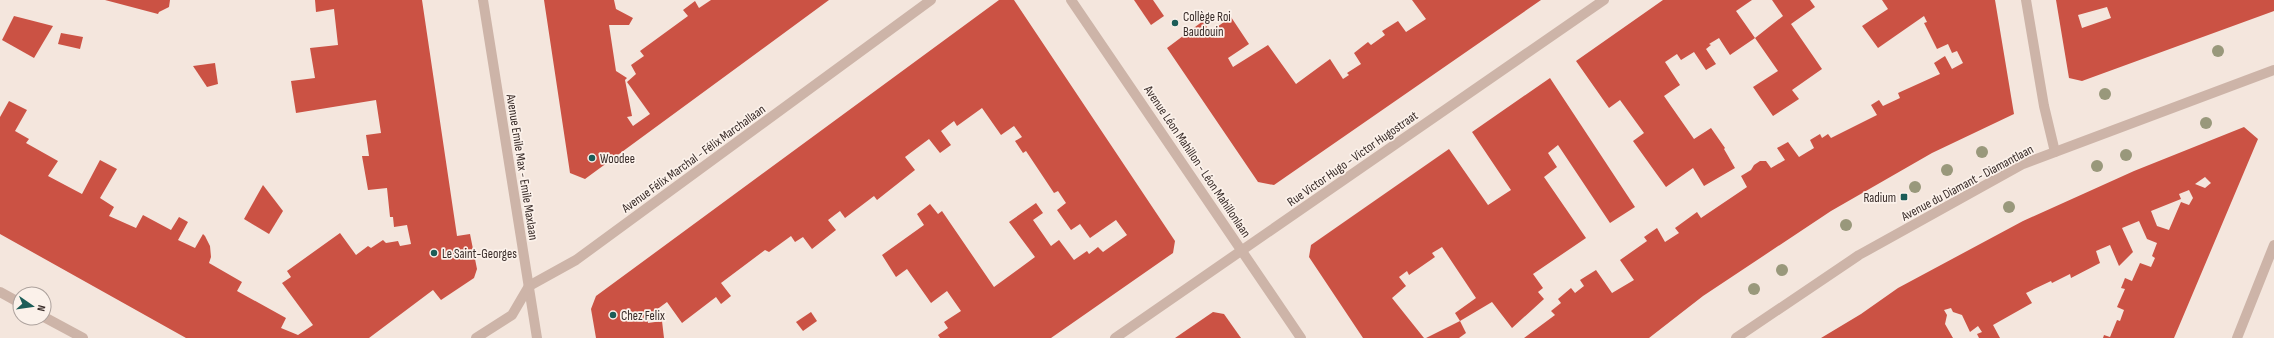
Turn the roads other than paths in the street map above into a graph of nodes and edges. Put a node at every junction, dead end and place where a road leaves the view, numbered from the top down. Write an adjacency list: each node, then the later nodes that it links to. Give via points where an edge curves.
1 (483, 0): 10 (street, Avenue Emile Max - Emile Maxlaan)
2 (930, 0): 10 (street, Avenue Félix Marchal - Félix Marchallaan, via 576,260)
3 (1071, 0): 9 (street, Avenue Léon Mahillon - Léon Mahillonlaan)
4 (1604, 0): 9 (street, Rue Victor Hugo - Victor Hugostraat)
5 (2026, 0): 7 (street, via 2044,106)
6 (2274, 70): 7 (street, Avenue du Diamant - Diamantlaan)
7 (2055, 152): 19 (street, Avenue du Diamant - Diamantlaan, via 2023,164 1859,255)
8 (2274, 245): 20 (street)
9 (1242, 250): 17 (street, Rue Victor Hugo - Victor Hugostraat); 18 (street, Avenue Léon Mahillon - Léon Mahillonlaan)
10 (529, 286): 15 (street, via 512,315); 16 (street, Avenue Emile Max - Emile Maxlaan)
11 (0, 292): 12 (street)
12 (12, 299)
13 (52, 321): 14 (street)
14 (83, 338)
15 (476, 338)
16 (537, 338)
17 (1115, 338)
18 (1301, 338)
19 (1736, 338)
20 (2237, 338)

